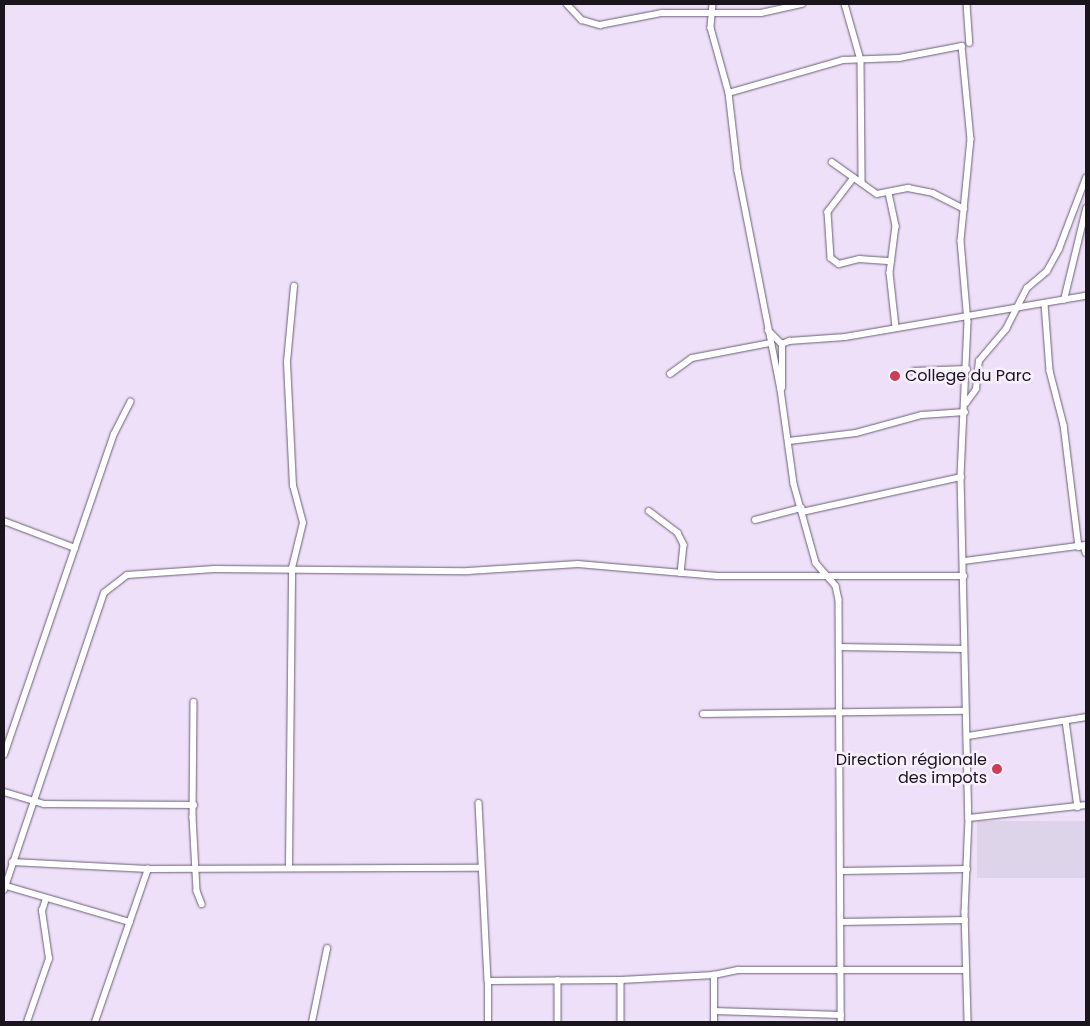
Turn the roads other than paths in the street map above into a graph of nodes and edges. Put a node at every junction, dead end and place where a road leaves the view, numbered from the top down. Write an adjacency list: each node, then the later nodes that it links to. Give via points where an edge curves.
1 (567, 4): 6 (street, via 582,20 600,25 662,13)
2 (712, 4): 6 (street)
3 (802, 4): 6 (street, via 761,13)
4 (967, 4): 7 (street)
5 (847, 5): 8 (street)
6 (713, 11): 9 (street, via 715,46)
7 (970, 43)
8 (861, 60): 9 (street, via 843,60); 13 (street); 15 (street, via 899,58 962,46 970,139)
9 (729, 93): 25 (street, via 738,170)
10 (832, 162): 11 (street)
11 (854, 178): 13 (street); 17 (street, via 828,212 831,258 839,264 859,259)
12 (1086, 178): 22 (street, via 1059,249 1047,271 1027,288)
13 (862, 183): 14 (street, via 877,194)
14 (889, 193): 15 (street, via 908,188 933,193); 17 (street, via 896,226)
15 (964, 209): 23 (street, via 960,240)
16 (1086, 209): 20 (street)
17 (891, 262): 24 (street)
18 (294, 286): 45 (street, via 287,362 293,486 303,523)
19 (1086, 296): 20 (street)
20 (1064, 300): 21 (street)
21 (1045, 304): 22 (street); 41 (street, via 1050,370 1064,425)
22 (1017, 308): 23 (street); 33 (street, via 979,361 976,390)
23 (967, 313): 24 (street); 28 (street)
24 (896, 327): 27 (street)
25 (768, 330): 26 (street); 27 (street)
26 (771, 343): 30 (street, via 692,358); 31 (street)
27 (782, 344): 31 (street)
28 (967, 369): 29 (street); 33 (street)
29 (914, 371)
30 (670, 374)
31 (781, 390): 35 (street)
32 (130, 402): 42 (street, via 114,434)
33 (966, 403): 34 (street)
34 (965, 412): 35 (street, via 922,415 856,433); 36 (street)
35 (789, 441): 37 (street)
36 (961, 477): 37 (street); 44 (street)
37 (801, 510): 39 (street); 48 (street, via 816,563)
38 (649, 511): 46 (street, via 678,532 684,545)
39 (755, 520)
40 (4, 521): 42 (street)
41 (1083, 546): 43 (street); 44 (street)
42 (75, 548): 58 (street)
43 (1086, 553)
44 (964, 561): 47 (street)
45 (292, 568): 46 (street, via 468,571 578,564); 60 (street, via 143,572 111,584 104,593); 67 (street)
46 (681, 573): 48 (street)
47 (964, 576): 48 (street); 50 (street)
48 (830, 578): 49 (street, via 839,600)
49 (840, 647): 50 (street); 54 (street)
50 (963, 649): 52 (street)
51 (194, 702): 62 (street)
52 (965, 711): 54 (street); 57 (street)
53 (703, 714): 54 (street)
54 (840, 714): 72 (street)
55 (1086, 717): 56 (street)
56 (1066, 721): 57 (street); 64 (street)
57 (968, 736): 65 (street)
58 (4, 755)
59 (4, 792): 60 (street)
60 (33, 801): 62 (street); 66 (street)
61 (479, 803): 69 (street)
62 (194, 805): 68 (street)
63 (1086, 805): 64 (street)
64 (1078, 807): 65 (street)
65 (969, 818): 71 (street)
66 (12, 862): 70 (street); 73 (street)
67 (289, 865): 68 (street); 69 (street)
68 (196, 868): 70 (street); 75 (street)
69 (481, 868): 85 (street)
70 (148, 869): 77 (street)
71 (967, 870): 72 (street); 76 (street)
72 (842, 871): 78 (street)
73 (5, 888): 74 (street)
74 (46, 899): 77 (street); 88 (street, via 42,911 49,958)
75 (202, 904)
76 (965, 920): 78 (street); 81 (street)
77 (130, 922): 89 (street)
78 (842, 922): 80 (street)
79 (327, 949): 90 (street)
80 (842, 970): 81 (street); 82 (street, via 738,970); 87 (street)
81 (966, 970): 96 (street)
82 (714, 975): 84 (street); 86 (street)
83 (558, 980): 84 (street); 85 (street); 92 (street)
84 (621, 980): 93 (street)
85 (488, 981): 91 (street)
86 (714, 1012): 87 (street); 94 (street)
87 (841, 1015): 95 (street)
88 (27, 1022)
89 (95, 1022)
90 (312, 1022)
91 (488, 1022)
92 (558, 1022)
93 (621, 1022)
94 (714, 1022)
95 (841, 1022)
96 (968, 1022)

